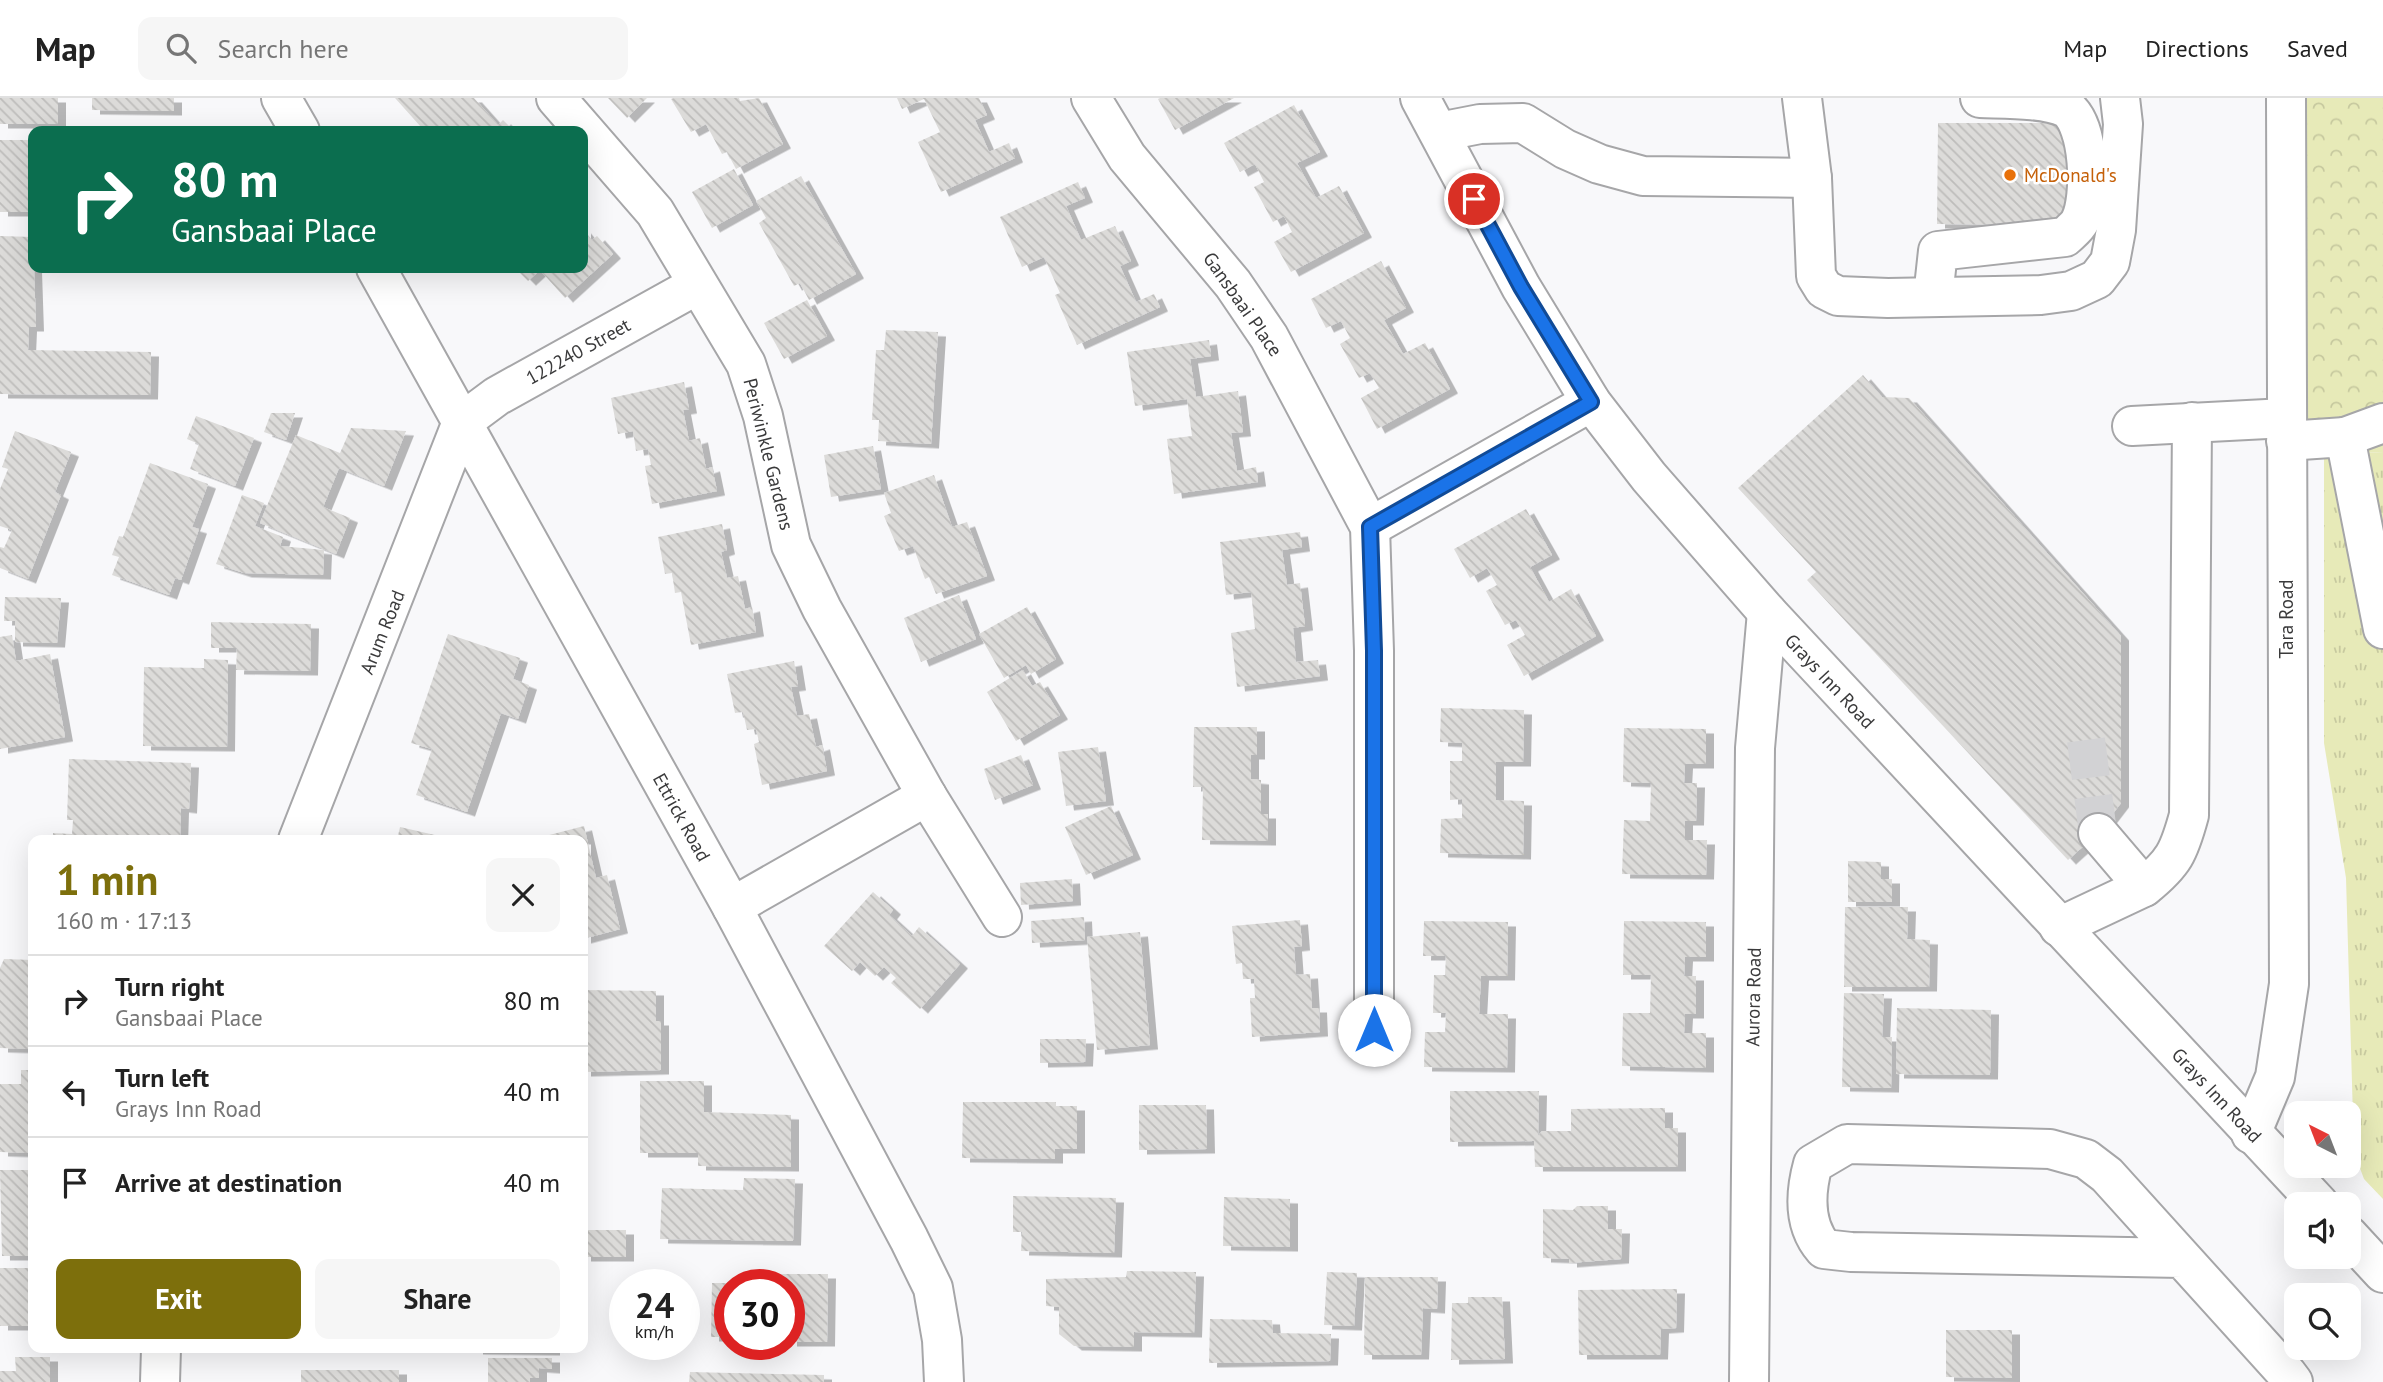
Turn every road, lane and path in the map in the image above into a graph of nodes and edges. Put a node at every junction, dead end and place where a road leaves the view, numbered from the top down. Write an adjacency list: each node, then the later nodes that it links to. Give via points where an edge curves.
1 (281, 98): 9 (street)
2 (556, 98): 10 (street, Periwinkle Gardens)
3 (1091, 98): 24 (street, Gansbaai Place, via 1127,157 1233,284 1269,337)
4 (1420, 98): 11 (street, Grays Inn Road)
5 (1802, 98): 13 (street)
6 (1980, 98): 16 (street, via 2018,98 2069,110 2078,119 2085,146 2086,200 2080,223 2065,237 1938,251)
7 (2120, 98): 16 (street, via 2123,124 2116,230 2110,262 2097,279 2071,291 2041,295)
8 (2286, 98): 22 (street, Tara Road)
9 (297, 126)
10 (580, 126)
11 (1439, 132): 13 (street, via 1523,122 1565,149 1643,176); 17 (street, Grays Inn Road, via 1521,287)
12 (588, 135): 15 (street, Periwinkle Gardens, via 655,212)
13 (1812, 178): 16 (street, via 1816,276 1824,289 1838,296)
14 (379, 273): 18 (street, Ettrick Road)
15 (697, 285): 18 (street, 122240 Street, via 497,396); 27 (street, Periwinkle Gardens, via 746,364 791,545 821,609)
16 (1933, 297)
17 (1591, 402): 24 (street); 25 (street, Grays Inn Road, via 1649,477)
18 (462, 422): 29 (street, Arum Road); 31 (street, Ettrick Road)
19 (2192, 422): 21 (street); 22 (street); 30 (street, via 2189,815 2169,868)
20 (2383, 423): 23 (street)
21 (2132, 426)
22 (2286, 429): 23 (street); 35 (street, Tara Road, via 2289,984 2275,1077)
23 (2345, 437): 26 (street)
24 (1370, 527): 34 (street, Gansbaai Place)
25 (1767, 612): 33 (street, Grays Inn Road); 44 (street, Aurora Road, via 1755,748)
26 (2383, 629)
27 (927, 796): 31 (street); 32 (street, Periwinkle Gardens)
28 (2098, 833): 30 (street)
29 (300, 835)
30 (2144, 887): 33 (street)
31 (732, 907): 43 (street, Ettrick Road, via 933,1288)
32 (1002, 918)
33 (2059, 927): 35 (street, Grays Inn Road)
34 (1374, 1030)
35 (2251, 1133): 36 (street, Grays Inn Road)
36 (2308, 1192)
37 (2361, 1249): 39 (street)
38 (2182, 1258): 38 (street, via 1824,1249 1812,1236 1807,1185 1813,1164 1847,1144 2069,1152 2108,1175); 41 (street)
39 (2383, 1273)
40 (161, 1353): 42 (street)
41 (2294, 1379)
42 (160, 1382)
43 (944, 1382)
44 (1749, 1382)

